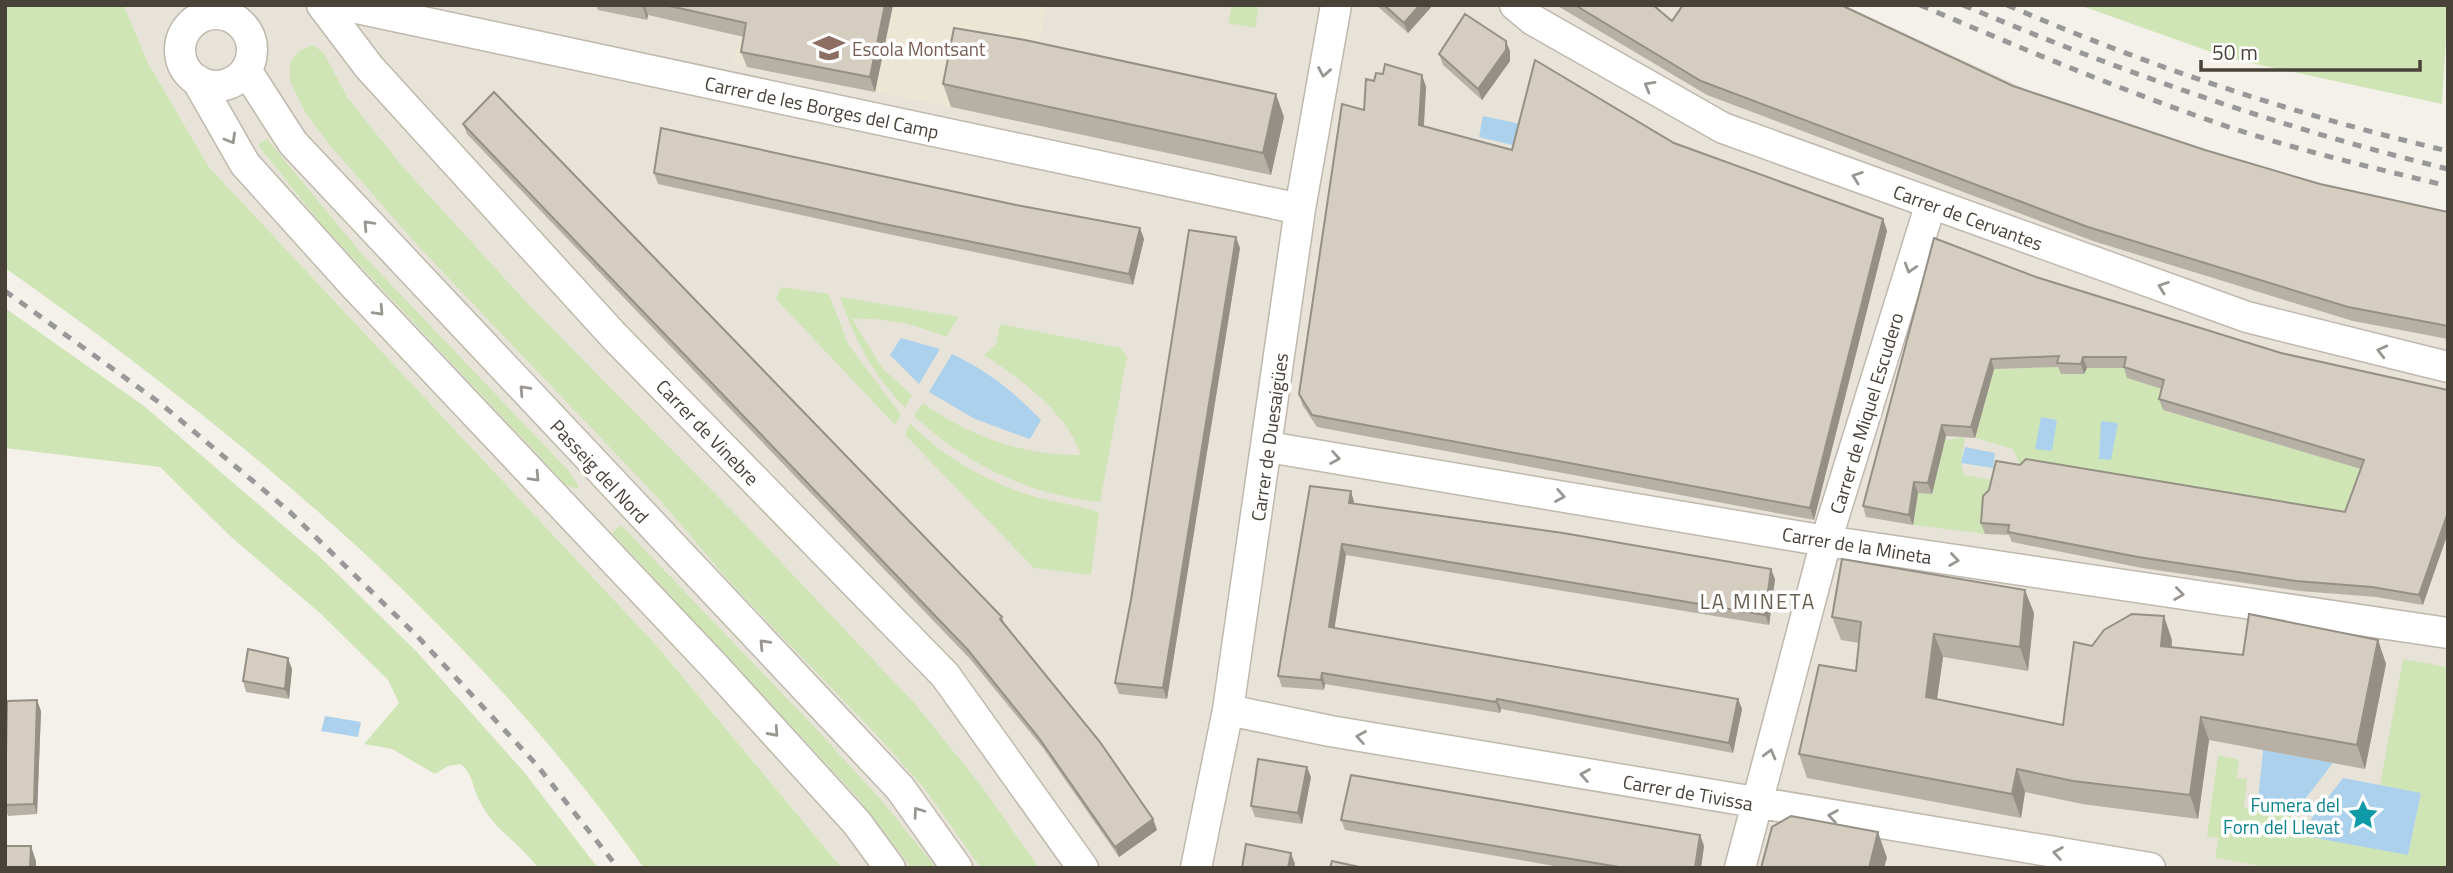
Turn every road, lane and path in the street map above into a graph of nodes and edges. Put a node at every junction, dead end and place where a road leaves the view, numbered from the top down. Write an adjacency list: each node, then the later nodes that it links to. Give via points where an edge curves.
1 (322, 5): 19 (street, Carrer de Vinebre, via 369,67 614,336 945,675)
2 (343, 5): 6 (street, Carrer de les Borges del Camp)
3 (1336, 5): 10 (street, Carrer de Duesaigües, one-way to 10)
4 (1515, 5): 9 (street, Carrer de Cervantes, one-way to 4, via 1723,128 1533,20)
5 (224, 10): 7 (street, via 245,29 252,50); 8 (street, via 203,16 184,34 182,60)
6 (411, 12): 10 (street, Carrer de les Borges del Camp)
7 (246, 71): 8 (street, via 222,86); 18 (street, Passeig del Nord, one-way to 7, via 900,788 293,143)
8 (197, 80): 17 (street, one-way to 17, via 245,164 716,668 857,823)
9 (1931, 203): 11 (street, Carrer de Cervantes, one-way to 9, via 2247,317); 13 (street, Carrer de Miquel Escudero, one-way to 13)
10 (1300, 209): 12 (street, Carrer de Duesaigües)
11 (2448, 367)
12 (1268, 447): 13 (street, Carrer de la Mineta, one-way to 13); 15 (street, Carrer de Duesaigües)
13 (1826, 541): 14 (street, Carrer de la Mineta, one-way to 14); 16 (street, Carrer de Miquel Escudero, one-way to 13)
14 (2448, 633)
15 (1228, 710): 16 (street, Carrer de Tivissa, one-way to 15); 20 (street, Carrer de Duesaigües)
16 (1757, 804): 21 (street, Carrer de Miquel Escudero); 22 (street, Carrer de Tivissa, one-way to 16)
17 (890, 868)
18 (957, 868)
19 (1083, 868)
20 (1196, 868)
21 (1740, 868)
22 (2150, 868)

